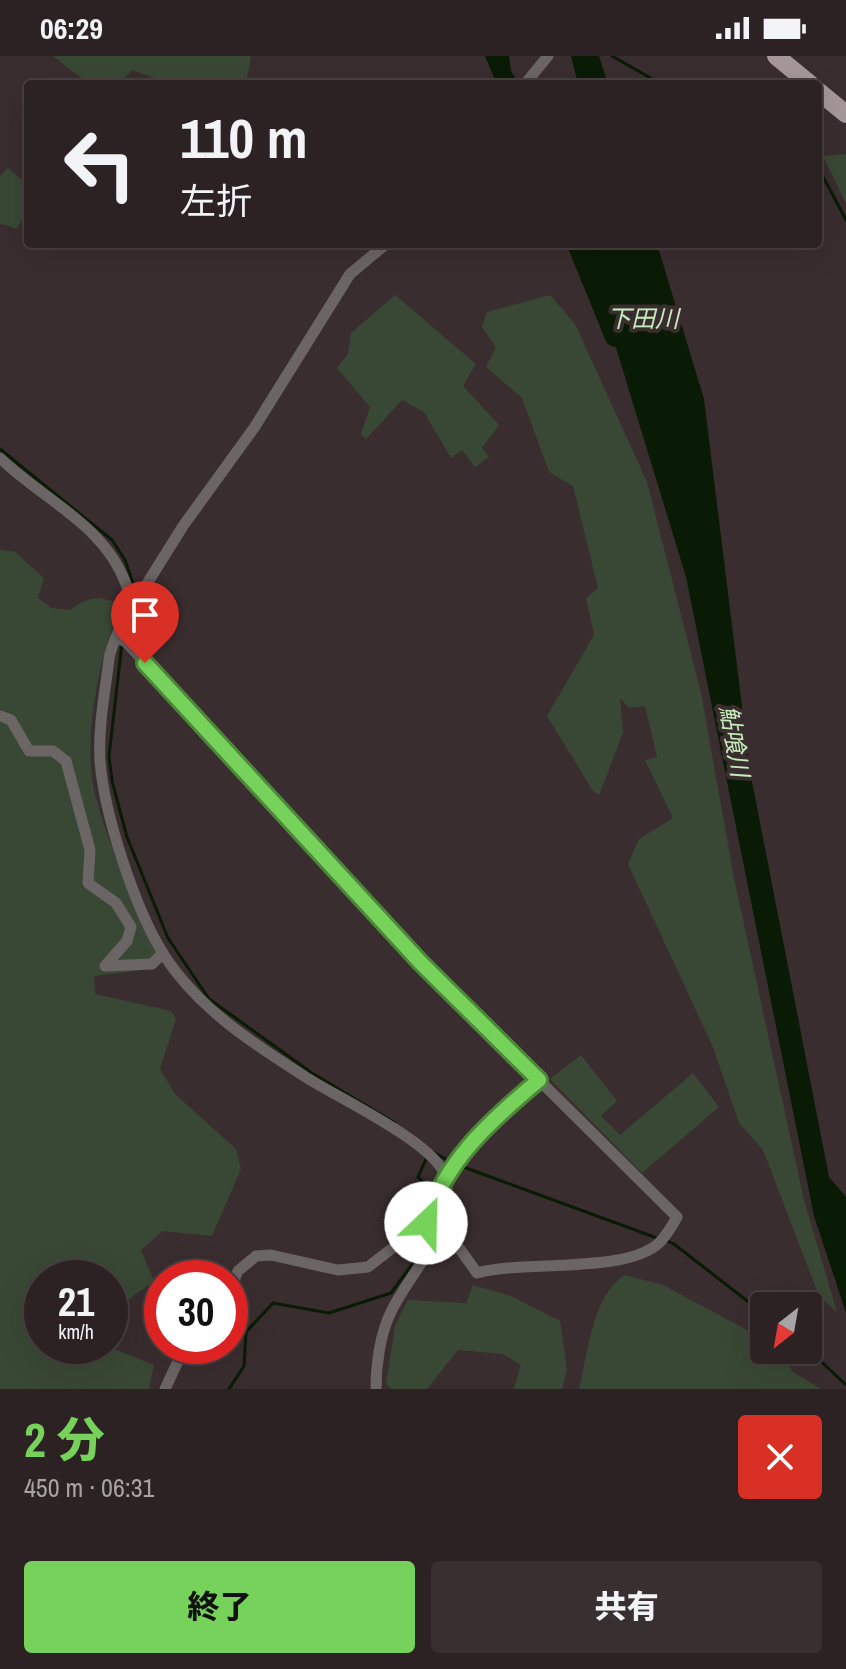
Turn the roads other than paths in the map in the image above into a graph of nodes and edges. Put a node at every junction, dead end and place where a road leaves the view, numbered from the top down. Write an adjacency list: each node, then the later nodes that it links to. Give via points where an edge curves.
1 (548, 56): 3 (street)
2 (776, 56): 4 (main road)
3 (528, 80)
4 (805, 80)
5 (822, 94): 6 (main road)
6 (846, 114)
7 (381, 248): 9 (street, via 350,274 254,428)
8 (0, 458): 9 (street, via 90,529)
9 (133, 597): 10 (street)
10 (121, 639): 12 (street, via 110,653 101,728 104,800); 13 (street, via 420,962)
11 (0, 716): 12 (street, via 11,720 29,751 53,751 66,761 90,850 88,883 116,903 131,927 127,941 105,966 152,964)
12 (163, 953): 14 (street, via 191,992 224,1020 303,1076 392,1126)
13 (539, 1080): 14 (street); 15 (street, via 677,1217 666,1234 639,1255 477,1273)
14 (449, 1171): 15 (street); 16 (street, via 421,1232 399,1243 377,1264 338,1270 271,1255)
15 (440, 1232): 19 (street, via 391,1312)
16 (248, 1262)
17 (177, 1364): 18 (street)
18 (165, 1389)
19 (376, 1389)

